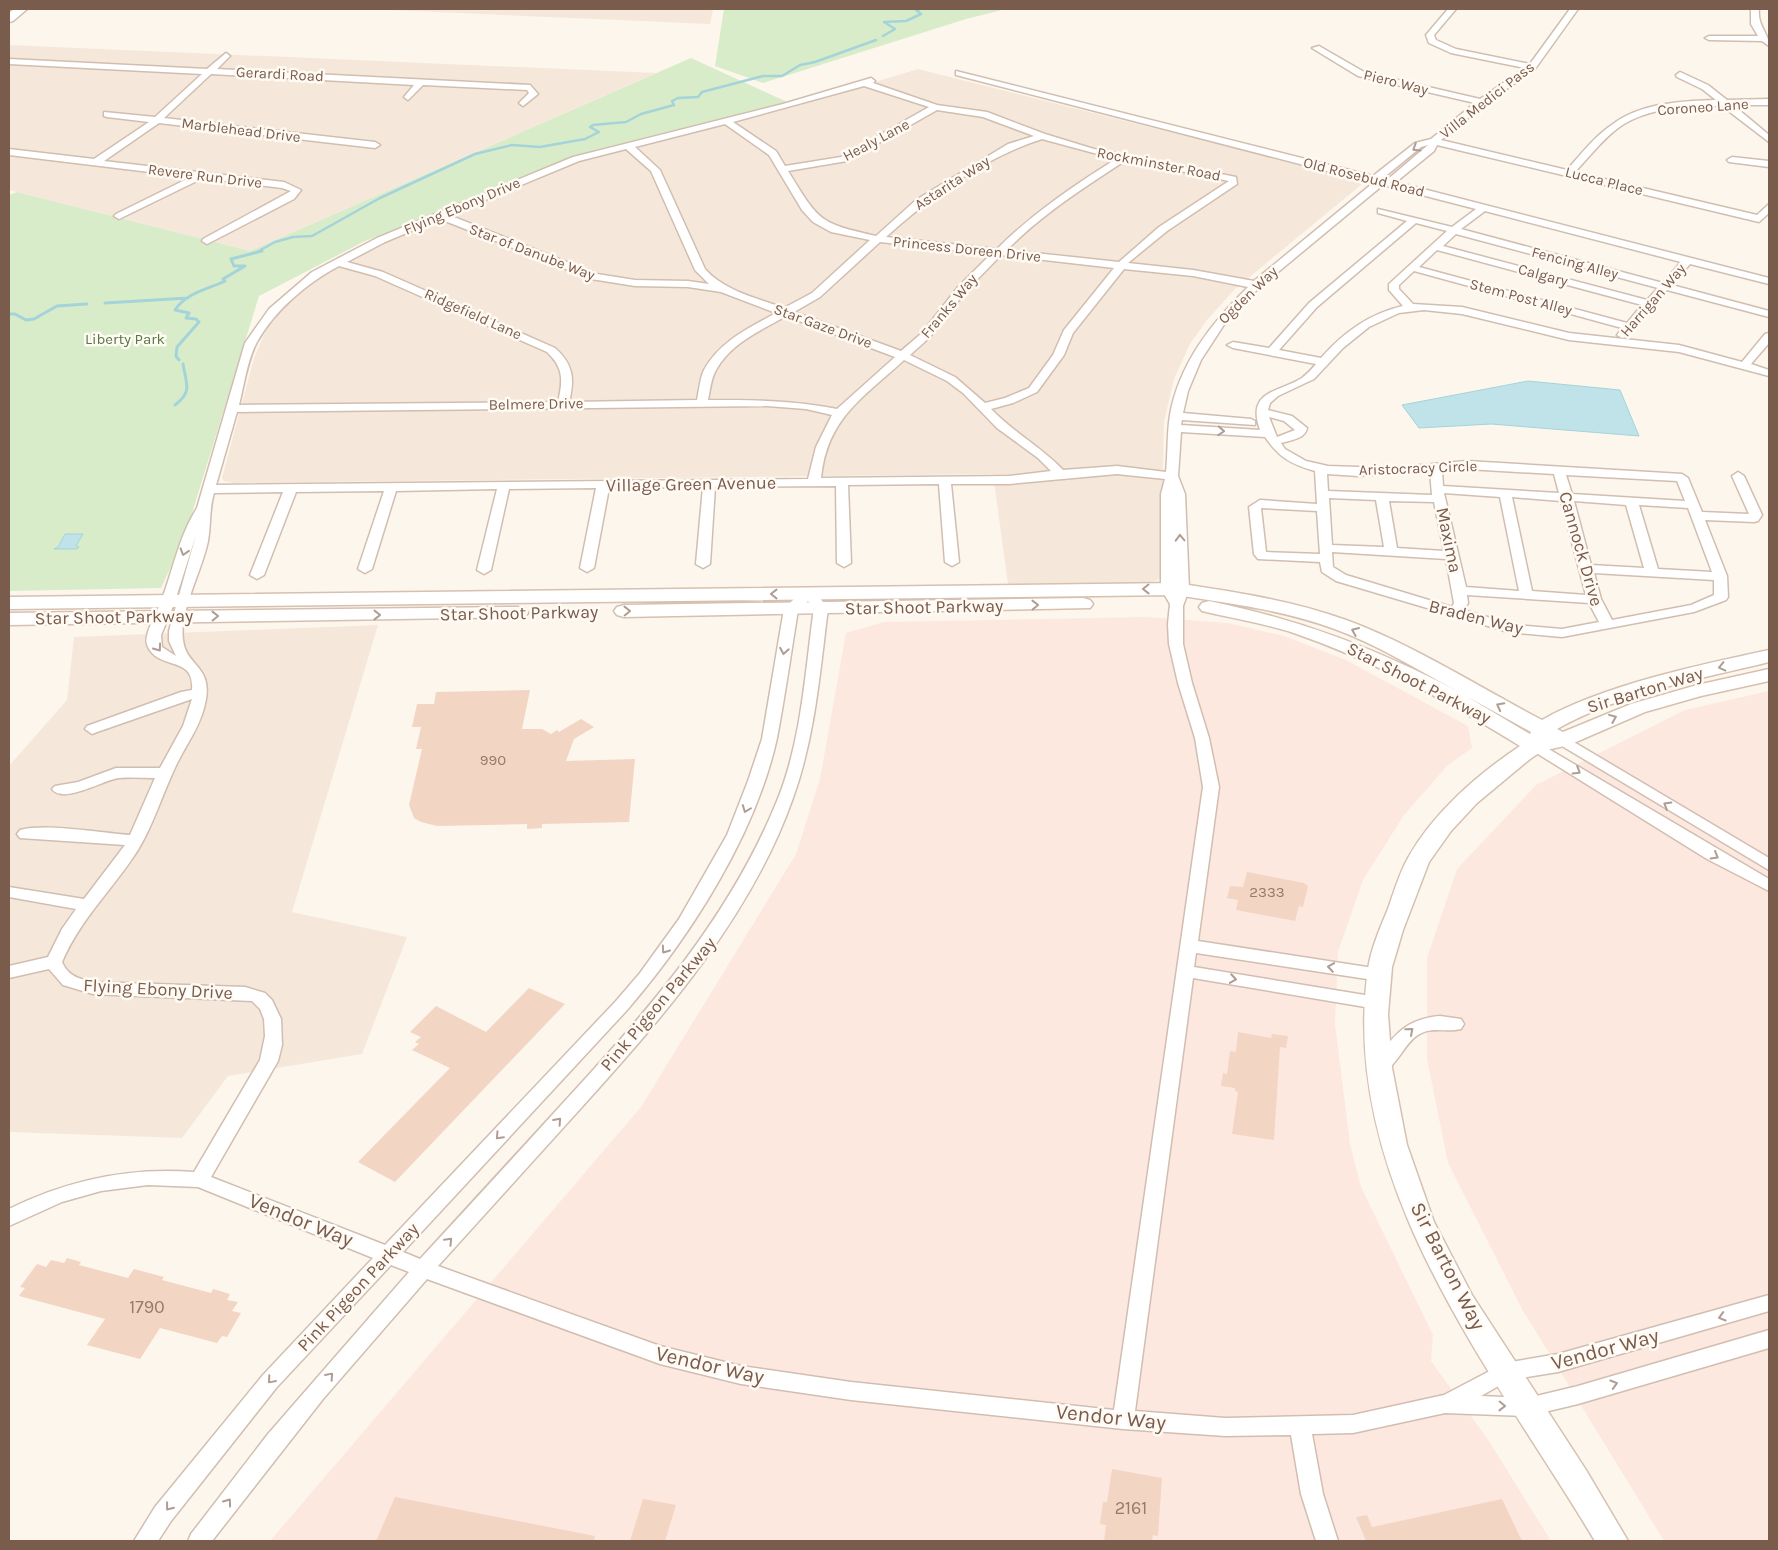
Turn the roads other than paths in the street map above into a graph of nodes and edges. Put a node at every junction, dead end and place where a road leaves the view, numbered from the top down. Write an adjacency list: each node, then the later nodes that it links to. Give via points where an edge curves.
1 (21, 9): 5 (street)
2 (1452, 9): 11 (street, via 1430,35 1432,41 1454,50)
3 (1574, 9): 11 (street, Villa Medici Pass)
4 (1754, 9): 7 (street, via 1753,18)
5 (9, 18)
6 (1709, 38): 7 (street)
7 (1766, 42)
8 (1316, 48): 20 (street, Piero Way, via 1361,74)
9 (226, 56): 12 (street)
10 (9, 61): 12 (street, Gerardi Road)
11 (1532, 67): 20 (street, Villa Medici Pass)
12 (210, 71): 15 (street, Gerardi Road); 26 (street)
13 (959, 73): 41 (street, Old Rosebud Road)
14 (1680, 75): 23 (street, via 1697,82)
15 (309, 76): 16 (street, Gerardi Road); 18 (street)
16 (422, 82): 19 (street); 22 (street, Gerardi Road, via 530,88 534,94)
17 (868, 82): 24 (street, Rockminster Road); 27 (street, Flying Ebony Drive)
18 (299, 87)
19 (408, 97)
20 (1482, 102): 30 (street, Villa Medici Pass)
21 (1769, 102): 23 (street, Coroneo Lane)
22 (523, 103)
23 (1727, 104): 29 (street); 39 (street, Coroneo Lane, via 1666,108 1631,117 1620,123)
24 (936, 107): 28 (street, Rockminster Road, via 984,114); 38 (street, Healy Lane, via 844,159)
25 (107, 114): 26 (street, Marblehead Drive)
26 (157, 120): 32 (street, Marblehead Drive); 36 (street)
27 (726, 121): 31 (street, Flying Ebony Drive); 38 (street, Princess Doreen Drive, via 773,153)
28 (1042, 136): 34 (street, Rockminster Road); 49 (street, Astarita Way, via 1012,146 927,196)
29 (1769, 139)
30 (1434, 141): 39 (street, Lucca Place); 41 (street, Villa Medici Pass, via 1431,148); 41 (street, Villa Medici Pass, one-way to 41, via 1418,145)
31 (627, 145): 45 (street, Flying Ebony Drive, via 567,162); 55 (street, Star Gaze Drive, via 655,170)
32 (375, 146)
33 (9, 152): 36 (street, Revere Run Drive)
34 (1123, 158): 52 (street, Franks Way, via 1053,204); 56 (street, Rockminster Road, via 1228,178 1234,182 1163,229)
35 (1732, 160): 37 (street)
36 (96, 162): 40 (street, Revere Run Drive)
37 (1769, 164)
38 (783, 169): 49 (street, Princess Doreen Drive, via 816,220 835,230)
39 (1569, 173): 43 (street, Lucca Place, via 1760,219)
40 (200, 176): 46 (street); 50 (street, Revere Run Drive, via 284,185 296,192)
41 (1380, 182): 42 (street, Old Rosebud Road); 60 (street, Ogden Way)
42 (1484, 207): 48 (street); 53 (street, Old Rosebud Road)
43 (1769, 207)
44 (1381, 211): 47 (street, Fencing Alley)
45 (439, 215): 54 (street, Flying Ebony Drive); 59 (street, Star of Danube Way, via 595,277 620,282)
46 (119, 216)
47 (1414, 220): 48 (street, Fencing Alley); 71 (street, via 1313,304)
48 (1453, 231): 51 (street); 61 (street, Fencing Alley)
49 (878, 239): 52 (street, Princess Doreen Drive); 65 (street, Astarita Way, via 816,295)
50 (207, 242)
51 (1436, 247): 57 (street); 63 (street, Calgary)
52 (998, 252): 56 (street, Princess Doreen Drive); 72 (street, Franks Way, via 962,289 926,335)
53 (1689, 259): 58 (street, Old Rosebud Road); 61 (street, Harrigan Way)
54 (336, 262): 77 (street, Ridgefield Lane, via 379,274 551,350 568,369); 79 (street, Flying Ebony Drive, via 299,287 262,325 251,343)
55 (698, 264): 59 (street, Star of Danube Way, via 679,277); 62 (street, Star Gaze Drive, via 708,279)
56 (1122, 265): 60 (street, Princess Doreen Drive, via 1213,275); 78 (street, Rockminster Road, via 1068,332 1058,355 1033,390 1009,401)
57 (1416, 265): 64 (street, via 1394,284 1394,290); 67 (street, Stem Post Alley)
58 (1769, 280)
59 (657, 283): 62 (street, Star of Danube Way)
60 (1256, 284): 81 (street, Ogden Way, via 1206,340 1189,371)
61 (1664, 287): 63 (street, Harrigan Way); 66 (street, Fencing Alley)
62 (726, 290): 65 (street, Star Gaze Drive)
63 (1649, 304): 67 (street, Harrigan Way)
64 (1410, 307): 69 (street, via 1472,312 1554,334); 73 (street, via 1382,314 1357,328)
65 (785, 313): 72 (street, Star Gaze Drive); 76 (street, Astarita Way, via 742,336 718,356 709,371)
66 (1769, 314)
67 (1632, 324): 69 (street, Harrigan Way)
68 (1768, 340): 74 (street)
69 (1616, 341): 74 (street, via 1668,346)
70 (1233, 345): 71 (street)
71 (1272, 352): 73 (street)
72 (901, 356): 78 (street, Star Gaze Drive, via 951,379); 80 (street, Franks Way)
73 (1323, 362): 82 (street, via 1308,380 1270,396 1264,402)
74 (1744, 366): 75 (street)
75 (1769, 373)
76 (702, 403): 77 (street, Belmere Drive); 80 (street, Belmere Drive, via 788,404)
77 (563, 404): 79 (street, Belmere Drive)
78 (982, 407): 86 (street, Star Gaze Drive, via 1001,426 1042,455)
79 (231, 409): 98 (street, Flying Ebony Drive)
80 (839, 413): 92 (street, Franks Way, via 820,450)
81 (1175, 422): 82 (street); 87 (street, Ogden Way)
82 (1267, 428): 84 (street, Aristocracy Circle, via 1279,449 1292,458)
83 (1436, 466): 84 (street, Aristocracy Circle, via 1393,472); 85 (street, Aristocracy Circle); 101 (street, Maxima)
84 (1321, 469): 100 (street)
85 (1559, 470): 89 (street, Aristocracy Circle); 102 (street, Cannock Drive)
86 (1060, 474): 87 (street, Village Green Avenue, via 1117,470); 90 (street, Village Green Avenue, via 1009,480)
87 (1172, 476): 122 (street, Ogden Way, via 1166,494)
88 (1738, 476): 106 (street, via 1753,507 1754,518)
89 (1682, 478): 106 (street, Braden Way)
90 (944, 481): 91 (street, Village Green Avenue); 110 (street)
91 (842, 482): 92 (street, Village Green Avenue); 111 (street)
92 (814, 483): 93 (street, Village Green Avenue)
93 (709, 484): 94 (street, Village Green Avenue); 112 (street)
94 (603, 485): 95 (street, Village Green Avenue); 113 (street)
95 (504, 486): 96 (street, Village Green Avenue); 116 (street)
96 (391, 487): 97 (street, Village Green Avenue); 114 (street)
97 (291, 488): 98 (street, Village Green Avenue); 118 (street)
98 (209, 490): 126 (street, Flying Ebony Drive, via 203,508 198,551)
99 (1505, 492): 101 (street); 102 (street); 123 (street)
100 (1323, 494): 103 (street); 105 (street)
101 (1439, 494): 103 (street); 109 (street, Maxima)
102 (1565, 496): 104 (street); 115 (street, Cannock Drive)
103 (1382, 497): 107 (street)
104 (1631, 501): 106 (street); 117 (street)
105 (1324, 508): 108 (street); 108 (street, via 1260,504 1255,507 1260,554 1263,556)
106 (1695, 510): 119 (street, Braden Way)
107 (1391, 551): 108 (street); 109 (street)
108 (1325, 553): 129 (street, Braden Way, via 1327,569 1341,578)
109 (1451, 555): 120 (street, Maxima)
110 (952, 562)
111 (844, 563)
112 (703, 564)
113 (587, 568)
114 (365, 569)
115 (1588, 569): 117 (street); 124 (street, Cannock Drive)
116 (484, 570)
117 (1652, 572): 119 (street)
118 (257, 575)
119 (1720, 576): 131 (street, Braden Way, via 1721,597 1714,601 1694,608)
120 (1460, 591): 123 (street); 129 (street, Maxima, via 1461,603)
121 (808, 593): 122 (street, Star Shoot Parkway, one-way to 121); 126 (street, Star Shoot Parkway, one-way to 126); 127 (street); 128 (street)
122 (1175, 594): 127 (street, Star Shoot Parkway, one-way to 122); 137 (street, Star Shoot Parkway, via 1264,617 1352,646); 147 (street, Ogden Way, via 1174,634 1206,752 1211,787)
123 (1526, 594): 124 (street)
124 (1594, 599): 131 (street, Cannock Drive)
125 (9, 603): 126 (street, Star Shoot Parkway)
126 (173, 608): 128 (street, Star Shoot Parkway, one-way to 128); 130 (street, Star Shoot Parkway); 133 (street, Flying Ebony Drive, via 175,640); 133 (street, Flying Ebony Drive, one-way to 133, via 153,641 164,656)
127 (820, 608): 128 (street, Star Shoot Parkway); 158 (street, Pink Pigeon Parkway, one-way to 127, via 649,1020 724,922 763,850 786,798 804,728)
128 (791, 609): 157 (street, Pink Pigeon Parkway, one-way to 157, via 769,739 756,781 735,835 685,923 622,1005)
129 (1456, 613): 131 (street, Braden Way, via 1513,629 1562,633)
130 (9, 619)
131 (1609, 624)
132 (1769, 656): 137 (street, Sir Barton Way, one-way to 137, via 1637,689 1563,717)
133 (188, 663): 135 (street, Flying Ebony Drive, via 200,679)
134 (1769, 675): 138 (street, Sir Barton Way, one-way to 134, via 1638,708)
135 (200, 694): 136 (street, via 186,695); 139 (street, Flying Ebony Drive, via 189,728)
136 (92, 729)
137 (1539, 737): 138 (street, Star Shoot Parkway); 144 (street, Star Shoot Parkway, one-way to 144, via 1713,855); 151 (street, Sir Barton Way, via 1469,798 1418,860 1392,930)
138 (1562, 740): 143 (street, Star Shoot Parkway, one-way to 138)
139 (165, 773): 140 (street, via 124,772); 142 (street, Flying Ebony Drive)
140 (60, 789)
141 (24, 834): 142 (street)
142 (134, 841): 146 (street, Flying Ebony Drive)
143 (1769, 865)
144 (1769, 886)
145 (9, 892): 146 (street)
146 (89, 905): 148 (street, Flying Ebony Drive, via 65,936)
147 (1189, 946): 149 (street, Ogden Way); 151 (street, one-way to 147)
148 (54, 962): 150 (street); 155 (street, Flying Ebony Drive, via 66,981 78,986 245,993 260,998 266,1007 274,1023 275,1042 269,1061)
149 (1185, 971): 152 (street, one-way to 152); 164 (street, Ogden Way)
150 (9, 972)
151 (1380, 974): 152 (street, Sir Barton Way)
152 (1377, 1003): 154 (street, Sir Barton Way)
153 (1455, 1024): 154 (street, one-way to 153, via 1409,1031 1417,1026 1434,1021)
154 (1379, 1068): 161 (street, Sir Barton Way, via 1394,1145 1421,1222 1462,1303)
155 (199, 1180): 156 (street, Vendor Way, via 171,1177 111,1180 42,1201); 157 (street, Vendor Way)
156 (9, 1218)
157 (387, 1254): 158 (street, Vendor Way); 166 (street, Pink Pigeon Parkway, one-way to 166, via 270,1381)
158 (423, 1269): 164 (street, Vendor Way, via 660,1356 741,1376); 167 (street, Pink Pigeon Parkway, one-way to 158, via 287,1425)
159 (1769, 1304): 161 (street, Vendor Way, one-way to 161, via 1558,1363)
160 (1769, 1339): 163 (street, Vendor Way, one-way to 160)
161 (1505, 1372): 162 (street, Vendor Way); 163 (street, Sir Barton Way)
162 (1446, 1404): 163 (street, Vendor Way, one-way to 163); 165 (street, Vendor Way, via 1353,1424)
163 (1528, 1407): 169 (street, Sir Barton Way)
164 (1123, 1420): 165 (street, Vendor Way, via 1224,1427)
165 (1300, 1425): 168 (street, via 1312,1494)
166 (145, 1541)
167 (199, 1541)
168 (1327, 1541)
169 (1612, 1541)

